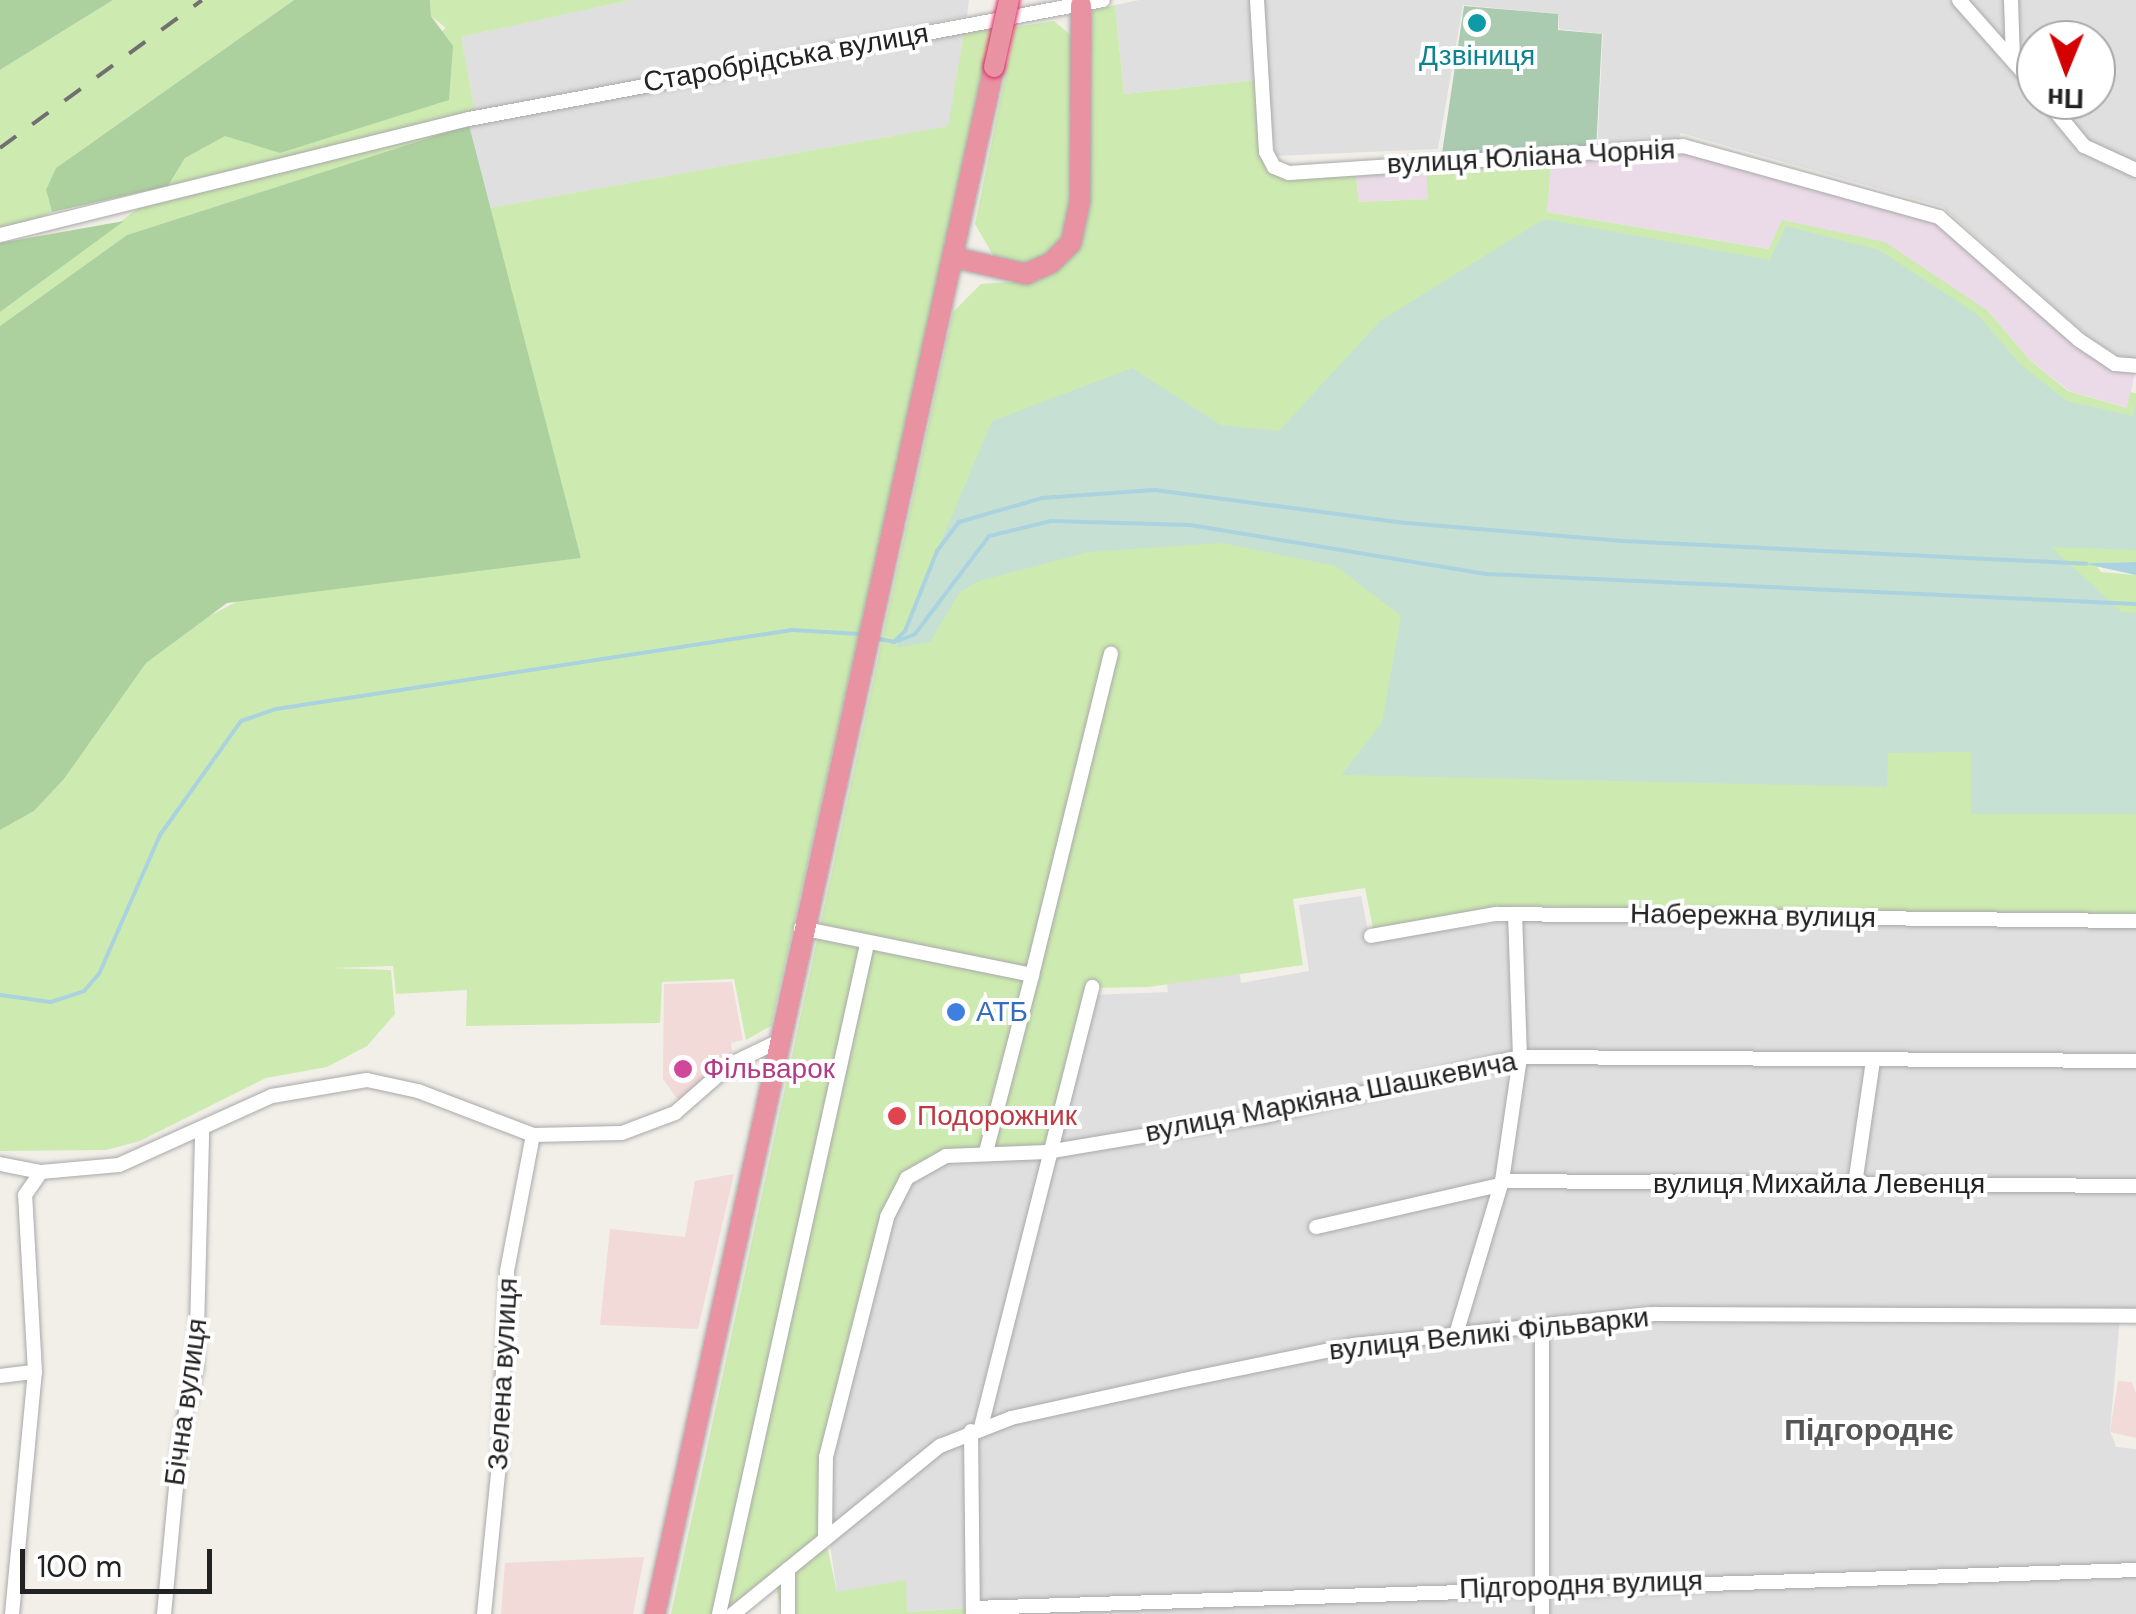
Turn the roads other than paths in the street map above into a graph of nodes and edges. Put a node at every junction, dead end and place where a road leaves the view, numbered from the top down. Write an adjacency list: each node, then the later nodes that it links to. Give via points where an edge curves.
1 (1009, 0): 12 (highway, bridge)
2 (1103, 0): 6 (street, Старобрідська вулиця)
3 (1256, 0): 13 (street, вулиця Юліана Чорнія, via 1266,152 1274,167 1288,173 1682,146 1938,217 2079,340 2115,364)
4 (1959, 0): 7 (street)
5 (2011, 0): 7 (street)
6 (1081, 5): 11 (street, Старобрідська вулиця, via 469,119); 12 (highway, via 1080,201 1071,243 1051,264 1026,274)
7 (2013, 59): 8 (street)
8 (2016, 63)
9 (2063, 120): 10 (street, via 2084,146)
10 (2136, 170)
11 (0, 235)
12 (952, 257): 17 (highway)
13 (2136, 366)
14 (1112, 654): 20 (street)
15 (1515, 914): 16 (street, Набережна вулиця); 18 (street, Набережна вулиця); 23 (street)
16 (2136, 921)
17 (802, 928): 19 (street); 22 (highway)
18 (1371, 936)
19 (866, 944): 20 (street); 51 (street)
20 (1032, 975): 28 (street)
21 (1092, 988): 29 (street)
22 (781, 1040): 27 (street, via 731,1064 688,1103 647,1127); 50 (highway)
23 (1520, 1058): 24 (street, вулиця Маркіяна Шашкевича); 29 (street, вулиця Маркіяна Шашкевича, via 1263,1116); 32 (street)
24 (1874, 1061): 25 (street, вулиця Маркіяна Шашкевича); 33 (street)
25 (2136, 1062)
26 (202, 1130): 27 (street, via 272,1096 367,1080 418,1091); 31 (street, via 119,1165); 48 (street, Бічна вулиця, via 196,1368 180,1434)
27 (534, 1135): 49 (street, Зелена вулиця, via 507,1272)
28 (986, 1152): 29 (street, вулиця Маркіяна Шашкевича); 42 (street, вулиця Маркіяна Шашкевича, via 928,1162 896,1195 826,1456)
29 (1047, 1152): 41 (street)
30 (0, 1164): 31 (street)
31 (41, 1172): 39 (street, via 26,1194)
32 (1501, 1183): 33 (street, вулиця Михайла Левенця); 35 (street, вулиця Михайла Левенця); 38 (street)
33 (1855, 1184): 34 (street, вулиця Михайла Левенця)
34 (2136, 1186)
35 (1316, 1227)
36 (2136, 1316): 37 (street, вулиця Великі Фільварки, via 1654,1314)
37 (1542, 1325): 38 (street, вулиця Великі Фільварки); 45 (street)
38 (1458, 1331): 41 (street, вулиця Великі Фільварки, via 1335,1349)
39 (35, 1372): 40 (street); 47 (street)
40 (0, 1376)
41 (976, 1429): 42 (street, вулиця Великі Фільварки, via 931,1452); 46 (street)
42 (825, 1537): 43 (street, вулиця Великі Фільварки)
43 (788, 1570): 52 (street, вулиця Великі Фільварки); 53 (street)
44 (2136, 1570): 45 (street, Підгородня вулиця)
45 (1541, 1586): 46 (street, Підгородня вулиця); 54 (street)
46 (973, 1611)
47 (12, 1614)
48 (164, 1614)
49 (484, 1614)
50 (655, 1614)
51 (719, 1614)
52 (733, 1614)
53 (788, 1614)
54 (1542, 1614)

